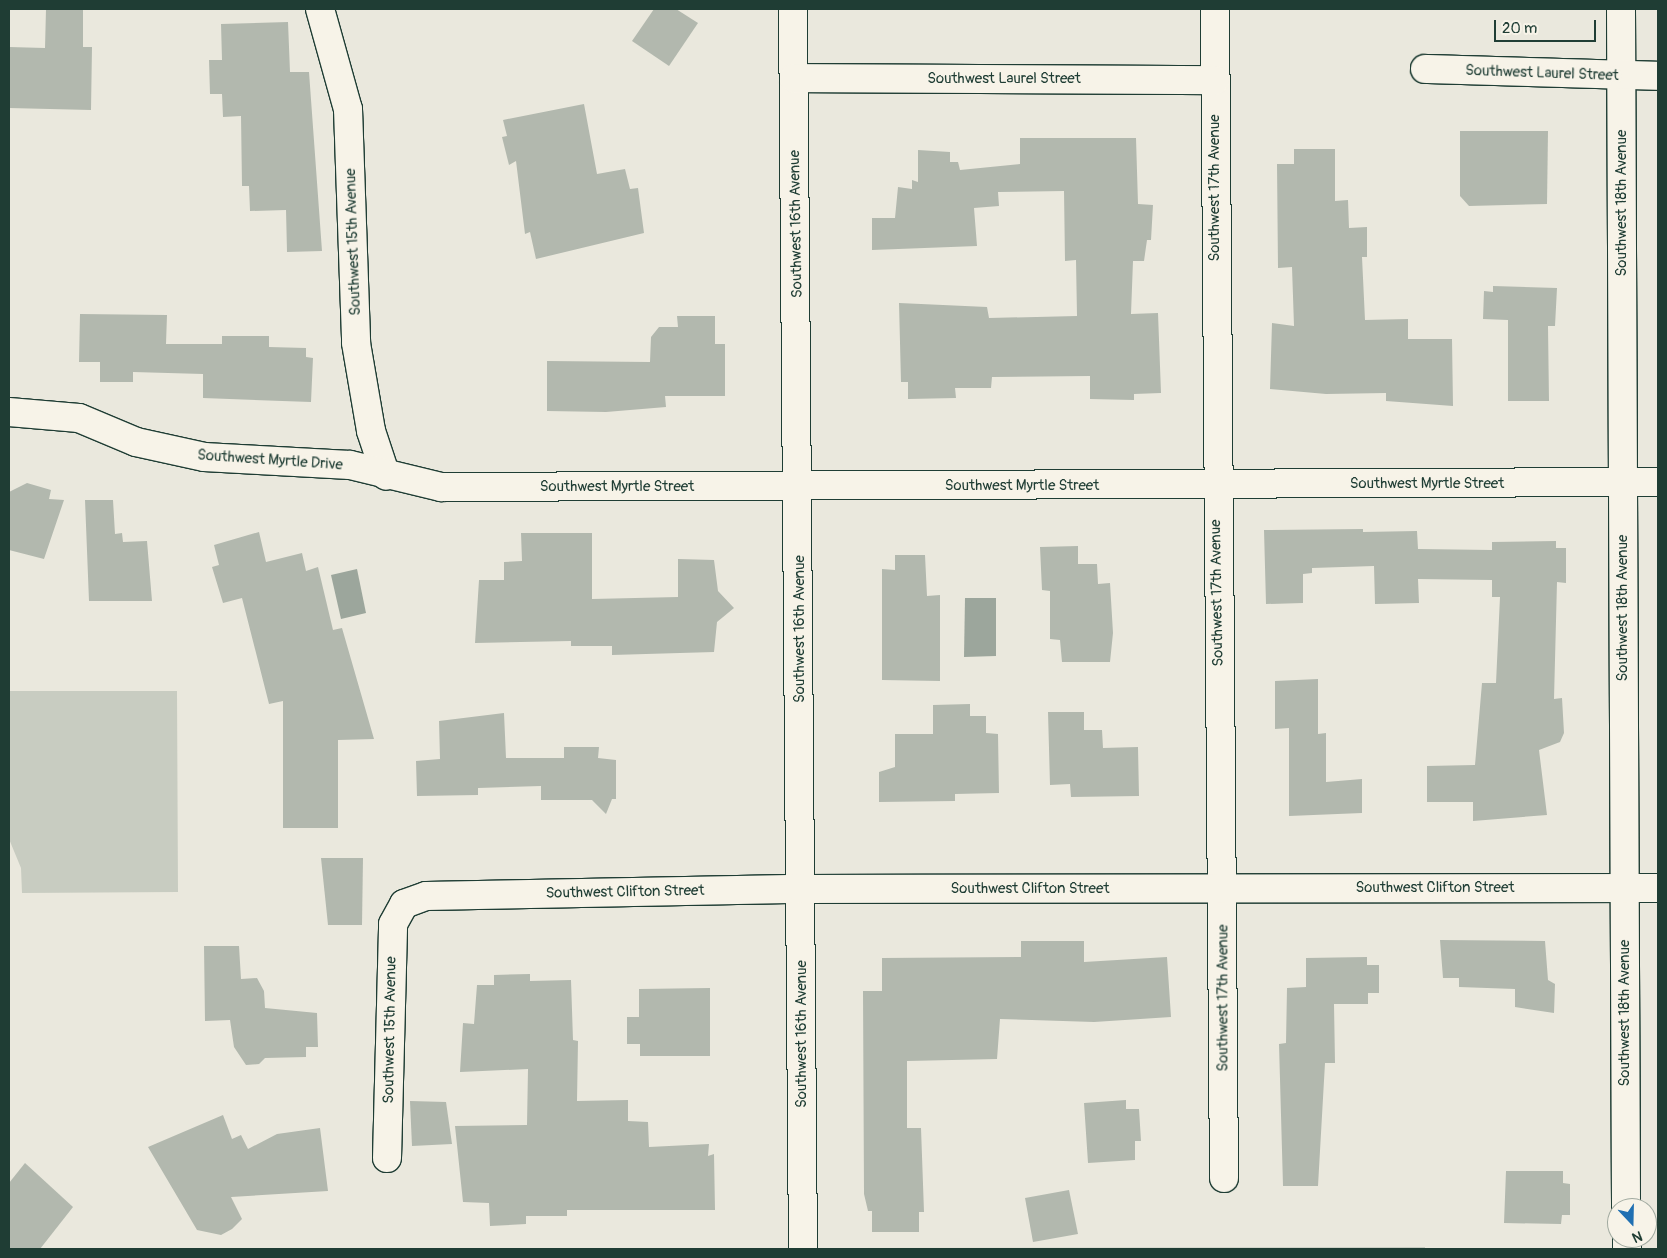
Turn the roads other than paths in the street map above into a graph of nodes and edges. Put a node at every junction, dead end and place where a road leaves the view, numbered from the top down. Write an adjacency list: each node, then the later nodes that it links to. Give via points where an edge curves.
1 (320, 9): 11 (street, Southwest 15th Avenue, via 348,109 356,343 371,431)
2 (793, 9): 8 (street, Southwest 16th Avenue)
3 (1215, 9): 9 (street, Southwest 17th Avenue)
4 (1622, 9): 6 (street, Southwest 18th Avenue)
5 (1425, 69): 6 (street, Southwest Laurel Street)
6 (1622, 76): 7 (street, Southwest Laurel Street); 12 (street, Southwest 18th Avenue)
7 (1658, 76)
8 (794, 78): 9 (street, Southwest Laurel Street); 14 (street, Southwest 16th Avenue)
9 (1215, 80): 15 (street, Southwest 17th Avenue)
10 (9, 412): 11 (street, Southwest Myrtle Drive, via 79,418 136,442 204,458 350,465)
11 (386, 476): 14 (street, Southwest Myrtle Street, via 441,487)
12 (1622, 482): 13 (street, Southwest Myrtle Street); 15 (street, Southwest Myrtle Street); 16 (street, Southwest 18th Avenue)
13 (1658, 482)
14 (799, 486): 15 (street, Southwest Myrtle Street); 18 (street, Southwest 16th Avenue)
15 (1216, 486): 19 (street, Southwest 17th Avenue)
16 (1624, 888): 17 (street, Southwest Clifton Street); 19 (street, Southwest Clifton Street); 23 (street, Southwest 18th Avenue)
17 (1658, 888)
18 (802, 889): 19 (street, Southwest Clifton Street); 20 (street, Southwest Clifton Street, via 426,896); 24 (street, Southwest 16th Avenue)
19 (1222, 889): 22 (street, Southwest 17th Avenue)
20 (404, 904): 21 (street, Southwest 15th Avenue, via 393,924)
21 (388, 1158)
22 (1224, 1178)
23 (1626, 1198)
24 (803, 1249)

